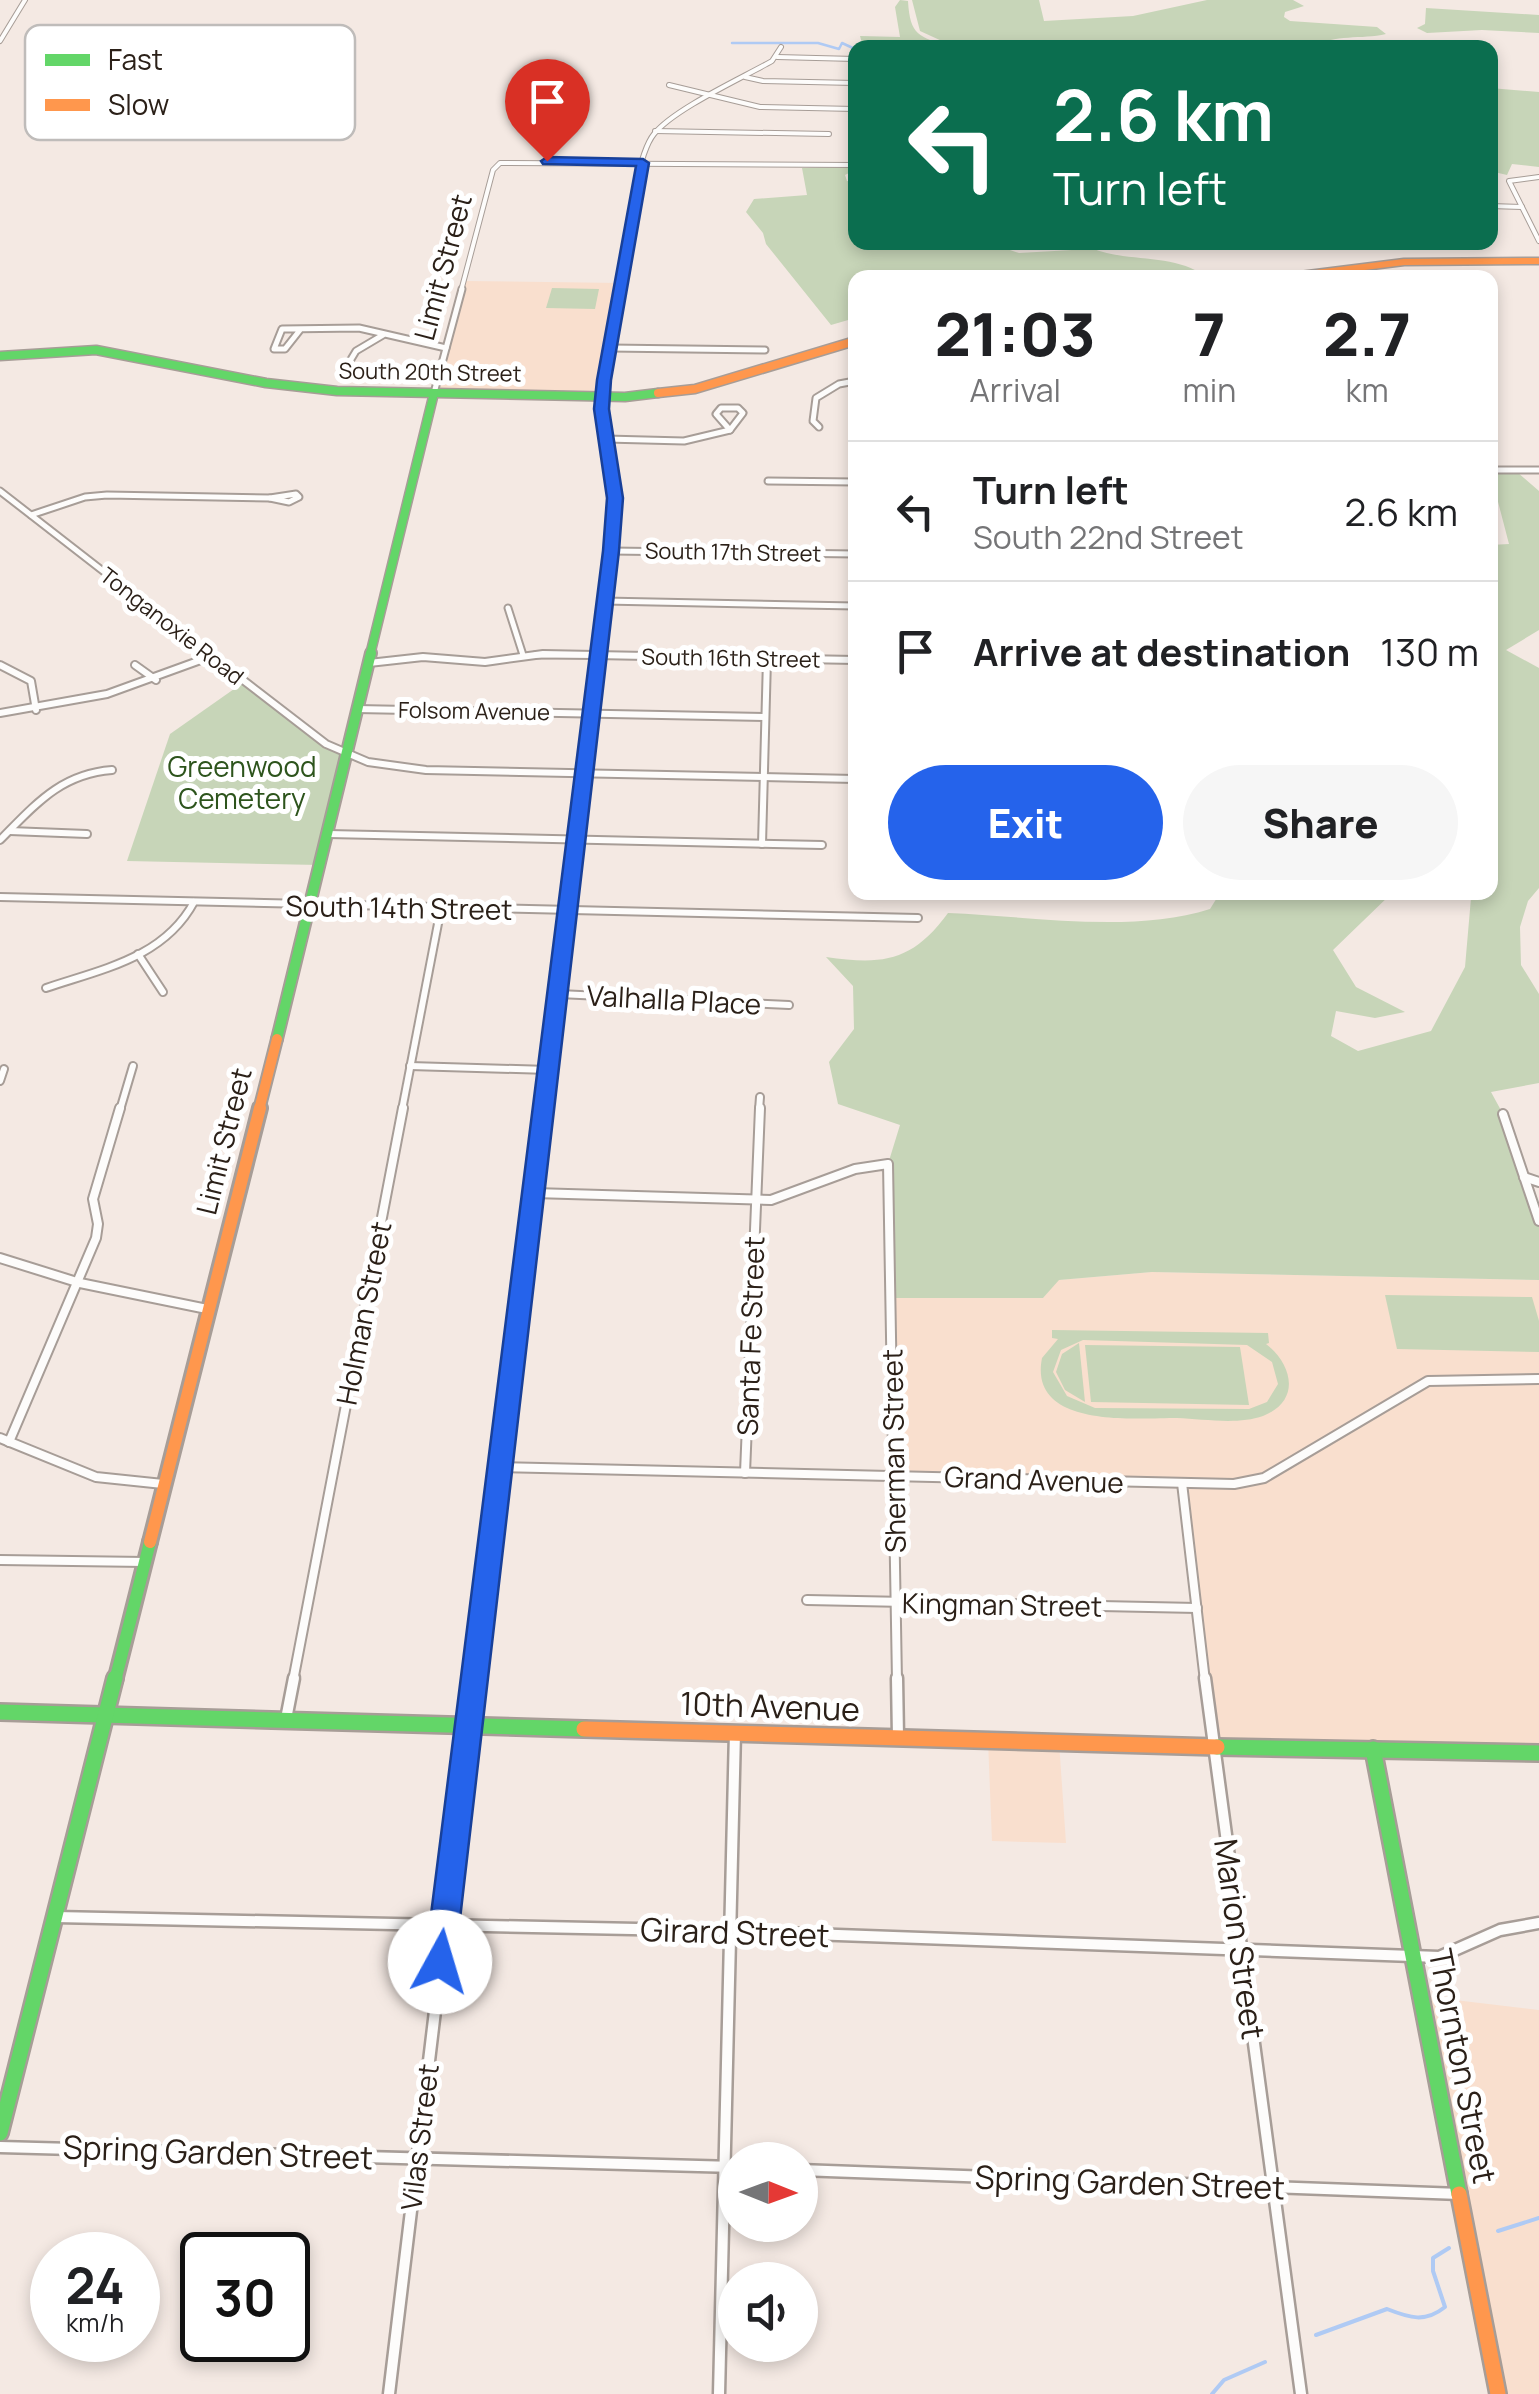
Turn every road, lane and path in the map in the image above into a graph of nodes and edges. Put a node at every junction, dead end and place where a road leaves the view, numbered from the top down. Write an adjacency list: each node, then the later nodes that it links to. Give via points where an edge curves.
1 (26, 0): 2 (street)
2 (0, 41)
3 (781, 47): 4 (street)
4 (777, 57): 5 (street); 6 (street)
5 (848, 60)
6 (744, 77): 7 (street); 9 (street)
7 (848, 83)
8 (670, 86): 9 (street)
9 (711, 96): 10 (street, via 760,107); 12 (street)
10 (848, 109)
11 (642, 131): 12 (street)
12 (654, 132): 13 (street); 14 (street, Vilas Street)
13 (829, 134)
14 (643, 163): 15 (street); 25 (street, Limit Street, via 500,163); 26 (street, Vilas Street)
15 (848, 165)
16 (1539, 177): 18 (street, via 1510,183)
17 (1498, 206): 18 (street)
18 (1522, 207): 19 (street)
19 (1539, 241)
20 (1539, 261): 21 (street, via 1404,262)
21 (1340, 270)
22 (300, 330): 22 (street, via 280,330 274,349 285,349); 23 (street)
23 (383, 335): 25 (street); 29 (street, via 356,351)
24 (848, 344): 32 (street, South 20th Street, via 696,389)
25 (446, 346): 31 (street, Limit Street)
26 (610, 348): 27 (street); 32 (street, Vilas Street)
27 (765, 350)
28 (0, 356): 31 (street, South 20th Street, via 96,350 281,385)
29 (347, 366)
30 (848, 382): 33 (street, via 816,398 813,421)
31 (434, 393): 32 (street, South 20th Street); 53 (street, Limit Street)
32 (602, 396): 35 (street, Vilas Street)
33 (820, 427)
34 (730, 430): 34 (street, via 742,421 742,410 717,412); 35 (street, via 686,440)
35 (606, 439): 43 (street, Vilas Street, via 615,498)
36 (1498, 470): 37 (street)
37 (1539, 470)
38 (768, 481): 39 (street)
39 (848, 482)
40 (0, 491): 42 (street, Tonganoxie Road)
41 (270, 498): 42 (street, via 107,495)
42 (31, 515): 50 (street, Tonganoxie Road)
43 (611, 551): 44 (street, South 17th Street); 45 (street, Vilas Street)
44 (848, 554)
45 (604, 601): 46 (street); 49 (street, Vilas Street)
46 (848, 606)
47 (508, 608): 48 (street)
48 (522, 656): 49 (street, South 16th Street); 53 (street, South 16th Street)
49 (598, 656): 51 (street, South 16th Street); 60 (street, Vilas Street)
50 (210, 657): 56 (street); 62 (street, Tonganoxie Road)
51 (767, 659): 52 (street, South 16th Street); 61 (street)
52 (848, 660)
53 (369, 663): 57 (street, Limit Street)
54 (0, 665): 58 (street, via 31,681)
55 (135, 665): 56 (street)
56 (156, 680): 58 (street)
57 (358, 709): 60 (street, Folsom Avenue); 62 (street, Limit Street)
58 (36, 710): 59 (street)
59 (0, 713)
60 (591, 713): 61 (street, Folsom Avenue); 64 (street, Vilas Street)
61 (765, 717): 65 (street)
62 (347, 756): 64 (street, Tonganoxie Road, via 396,768); 69 (street, Limit Street)
63 (112, 770): 67 (street, via 70,775)
64 (584, 773): 65 (street, Tonganoxie Road); 70 (street, Vilas Street)
65 (764, 777): 66 (street, Tonganoxie Road); 72 (street)
66 (848, 779)
67 (10, 831): 68 (street); 71 (street)
68 (87, 834)
69 (330, 834): 70 (street); 76 (street, Limit Street)
70 (577, 839): 72 (street); 78 (street, Vilas Street)
71 (0, 840)
72 (762, 844): 73 (street)
73 (822, 845)
74 (0, 898): 75 (street, South 14th Street)
75 (194, 902): 76 (street, South 14th Street); 80 (street, via 168,938)
76 (308, 904): 77 (street, South 14th Street); 99 (street, Limit Street)
77 (441, 908): 78 (street, South 14th Street); 86 (street, Holman Street)
78 (569, 911): 79 (street, South 14th Street); 83 (street, Vilas Street)
79 (918, 918)
80 (138, 954): 81 (street); 82 (street)
81 (46, 988)
82 (162, 992)
83 (558, 994): 84 (street, Valhalla Place); 88 (street, Vilas Street)
84 (789, 1004)
85 (133, 1066): 98 (street, via 96,1184 98,1224)
86 (410, 1066): 88 (street); 114 (street, Holman Street)
87 (4, 1069): 89 (street)
88 (549, 1070): 94 (street, Vilas Street)
89 (0, 1081)
90 (760, 1097): 95 (street, Santa Fe Street)
91 (1503, 1114): 92 (street)
92 (1524, 1177): 93 (street); 96 (street)
93 (1539, 1182)
94 (534, 1193): 95 (street); 102 (street, Vilas Street)
95 (756, 1199): 103 (street, Santa Fe Street); 104 (street, Sherman Street, via 795,1196 845,1170 888,1164)
96 (1539, 1221)
97 (0, 1258): 98 (street)
98 (80, 1282): 99 (street); 101 (street)
99 (207, 1309): 106 (street, Limit Street)
100 (1539, 1379): 105 (street, Grand Avenue, via 1428,1380 1264,1478)
101 (5, 1440): 106 (street, via 96,1477)
102 (502, 1467): 103 (street, Grand Avenue); 115 (street, Vilas Street)
103 (745, 1473): 104 (street, Grand Avenue)
104 (894, 1475): 105 (street, Grand Avenue); 110 (street, Sherman Street)
105 (1182, 1483): 111 (street, Marion Street)
106 (163, 1484): 108 (street, Limit Street)
107 (0, 1560): 108 (street)
108 (144, 1562): 113 (street, Limit Street)
109 (806, 1600): 110 (street, Kingman Street)
110 (897, 1602): 111 (street, Kingman Street); 117 (street, Sherman Street)
111 (1198, 1608): 118 (street, Marion Street)
112 (0, 1712): 113 (street, 10th Avenue)
113 (106, 1714): 114 (street, 10th Avenue); 121 (street, Limit Street)
114 (286, 1719): 115 (street, 10th Avenue)
115 (467, 1724): 116 (street, 10th Avenue); 123 (street, Vilas Street)
116 (734, 1732): 117 (street, 10th Avenue); 124 (street)
117 (898, 1738): 118 (street, 10th Avenue)
118 (1212, 1747): 119 (street, 10th Avenue); 125 (street, Marion Street)
119 (1373, 1749): 120 (street, 10th Avenue); 126 (street, Thornton Street)
120 (1539, 1752)
121 (56, 1917): 123 (street, Girard Street); 127 (street, Limit Street)
122 (1539, 1923): 126 (street, Girard Street, via 1490,1932 1440,1957)
123 (444, 1924): 124 (street, Girard Street); 130 (street, Vilas Street)
124 (731, 1931): 125 (street, Girard Street); 128 (street)
125 (1240, 1950): 126 (street, Girard Street); 133 (street, Marion Street)
126 (1413, 1956): 134 (street, Thornton Street)
127 (0, 2133)
128 (730, 2142)
129 (0, 2147): 130 (street, Spring Garden Street)
130 (417, 2158): 131 (street, Spring Garden Street); 136 (street, Vilas Street)
131 (718, 2167)
132 (818, 2171): 133 (street, Spring Garden Street)
133 (1272, 2188): 134 (street, Spring Garden Street); 138 (street, Marion Street)
134 (1460, 2194): 139 (street, Thornton Street)
135 (726, 2242): 137 (street)
136 (389, 2394)
137 (718, 2394)
138 (1301, 2394)
139 (1498, 2394)

